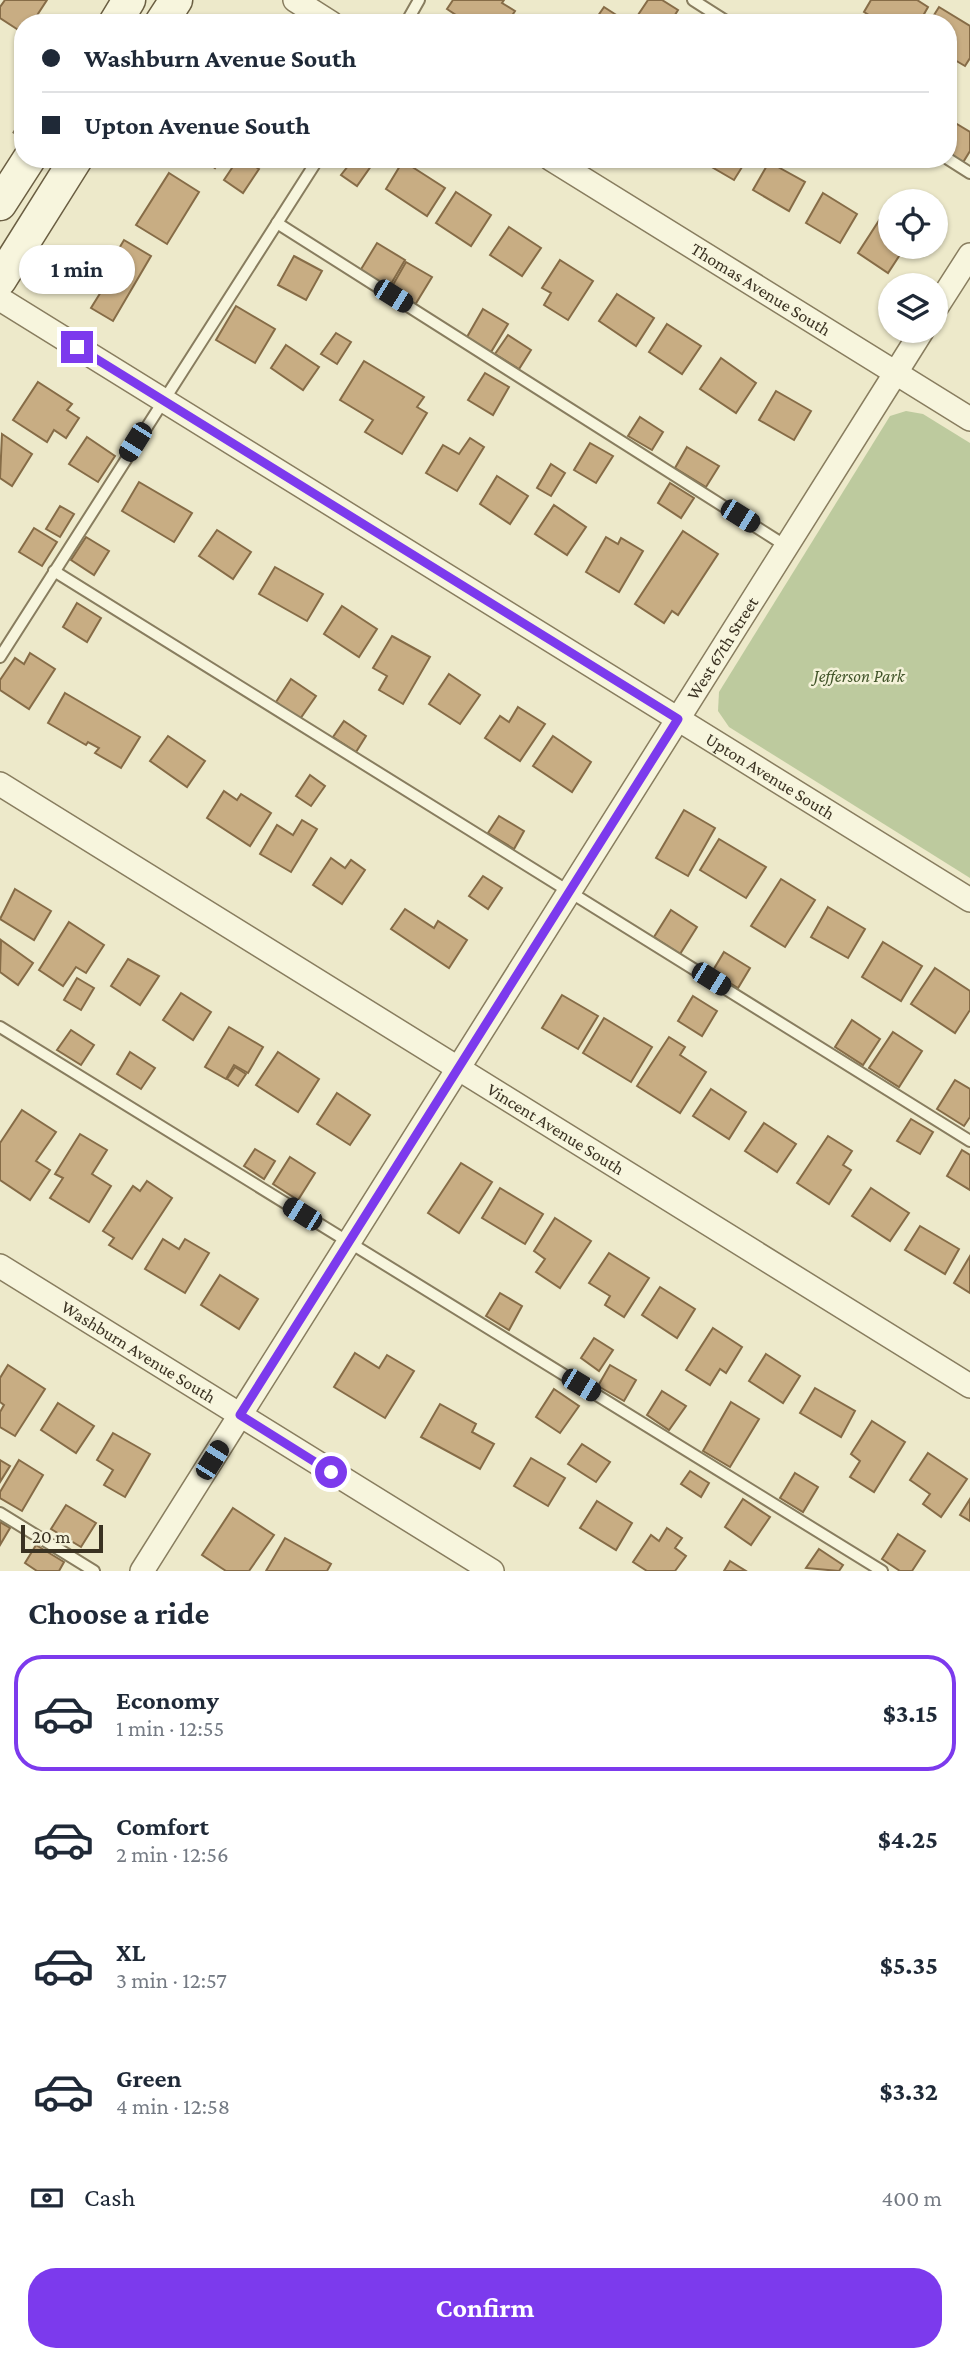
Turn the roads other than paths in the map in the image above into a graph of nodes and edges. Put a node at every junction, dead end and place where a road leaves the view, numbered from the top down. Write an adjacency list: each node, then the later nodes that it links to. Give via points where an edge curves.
1 (295, 0): 3 (street)
2 (693, 0): 4 (lane)
3 (317, 14)
4 (715, 14)
5 (23, 168): 9 (main road)
6 (70, 168): 12 (main road)
7 (312, 168): 10 (lane)
8 (565, 168): 16 (street, Thomas Avenue South)
9 (0, 204)
10 (277, 223): 17 (lane); 19 (lane)
11 (970, 255): 13 (street)
12 (5, 262)
13 (948, 289)
14 (0, 299): 17 (street, Upton Avenue South)
15 (914, 343): 16 (street, West 67th Street)
16 (895, 373): 18 (street, Thomas Avenue South); 19 (street, West 67th Street)
17 (162, 400): 20 (lane); 22 (street, Upton Avenue South)
18 (970, 419)
19 (786, 546): 22 (street, West 67th Street)
20 (54, 571): 21 (lane); 24 (lane)
21 (0, 657)
22 (678, 719): 24 (street, West 67th Street); 25 (street, Upton Avenue South)
23 (0, 785): 27 (street, Vincent Avenue South)
24 (569, 891): 27 (street, West 67th Street); 28 (lane)
25 (970, 900)
26 (0, 1027): 29 (lane)
27 (458, 1068): 29 (street, West 67th Street); 31 (street, Vincent Avenue South)
28 (970, 1140)
29 (349, 1242): 32 (street, West 67th Street); 37 (lane)
30 (0, 1266): 32 (street, Washburn Avenue South)
31 (970, 1386)
32 (240, 1415): 35 (street, West 67th Street); 36 (street, Washburn Avenue South)
33 (0, 1513): 34 (lane)
34 (94, 1571)
35 (142, 1571)
36 (492, 1571)
37 (882, 1571)

